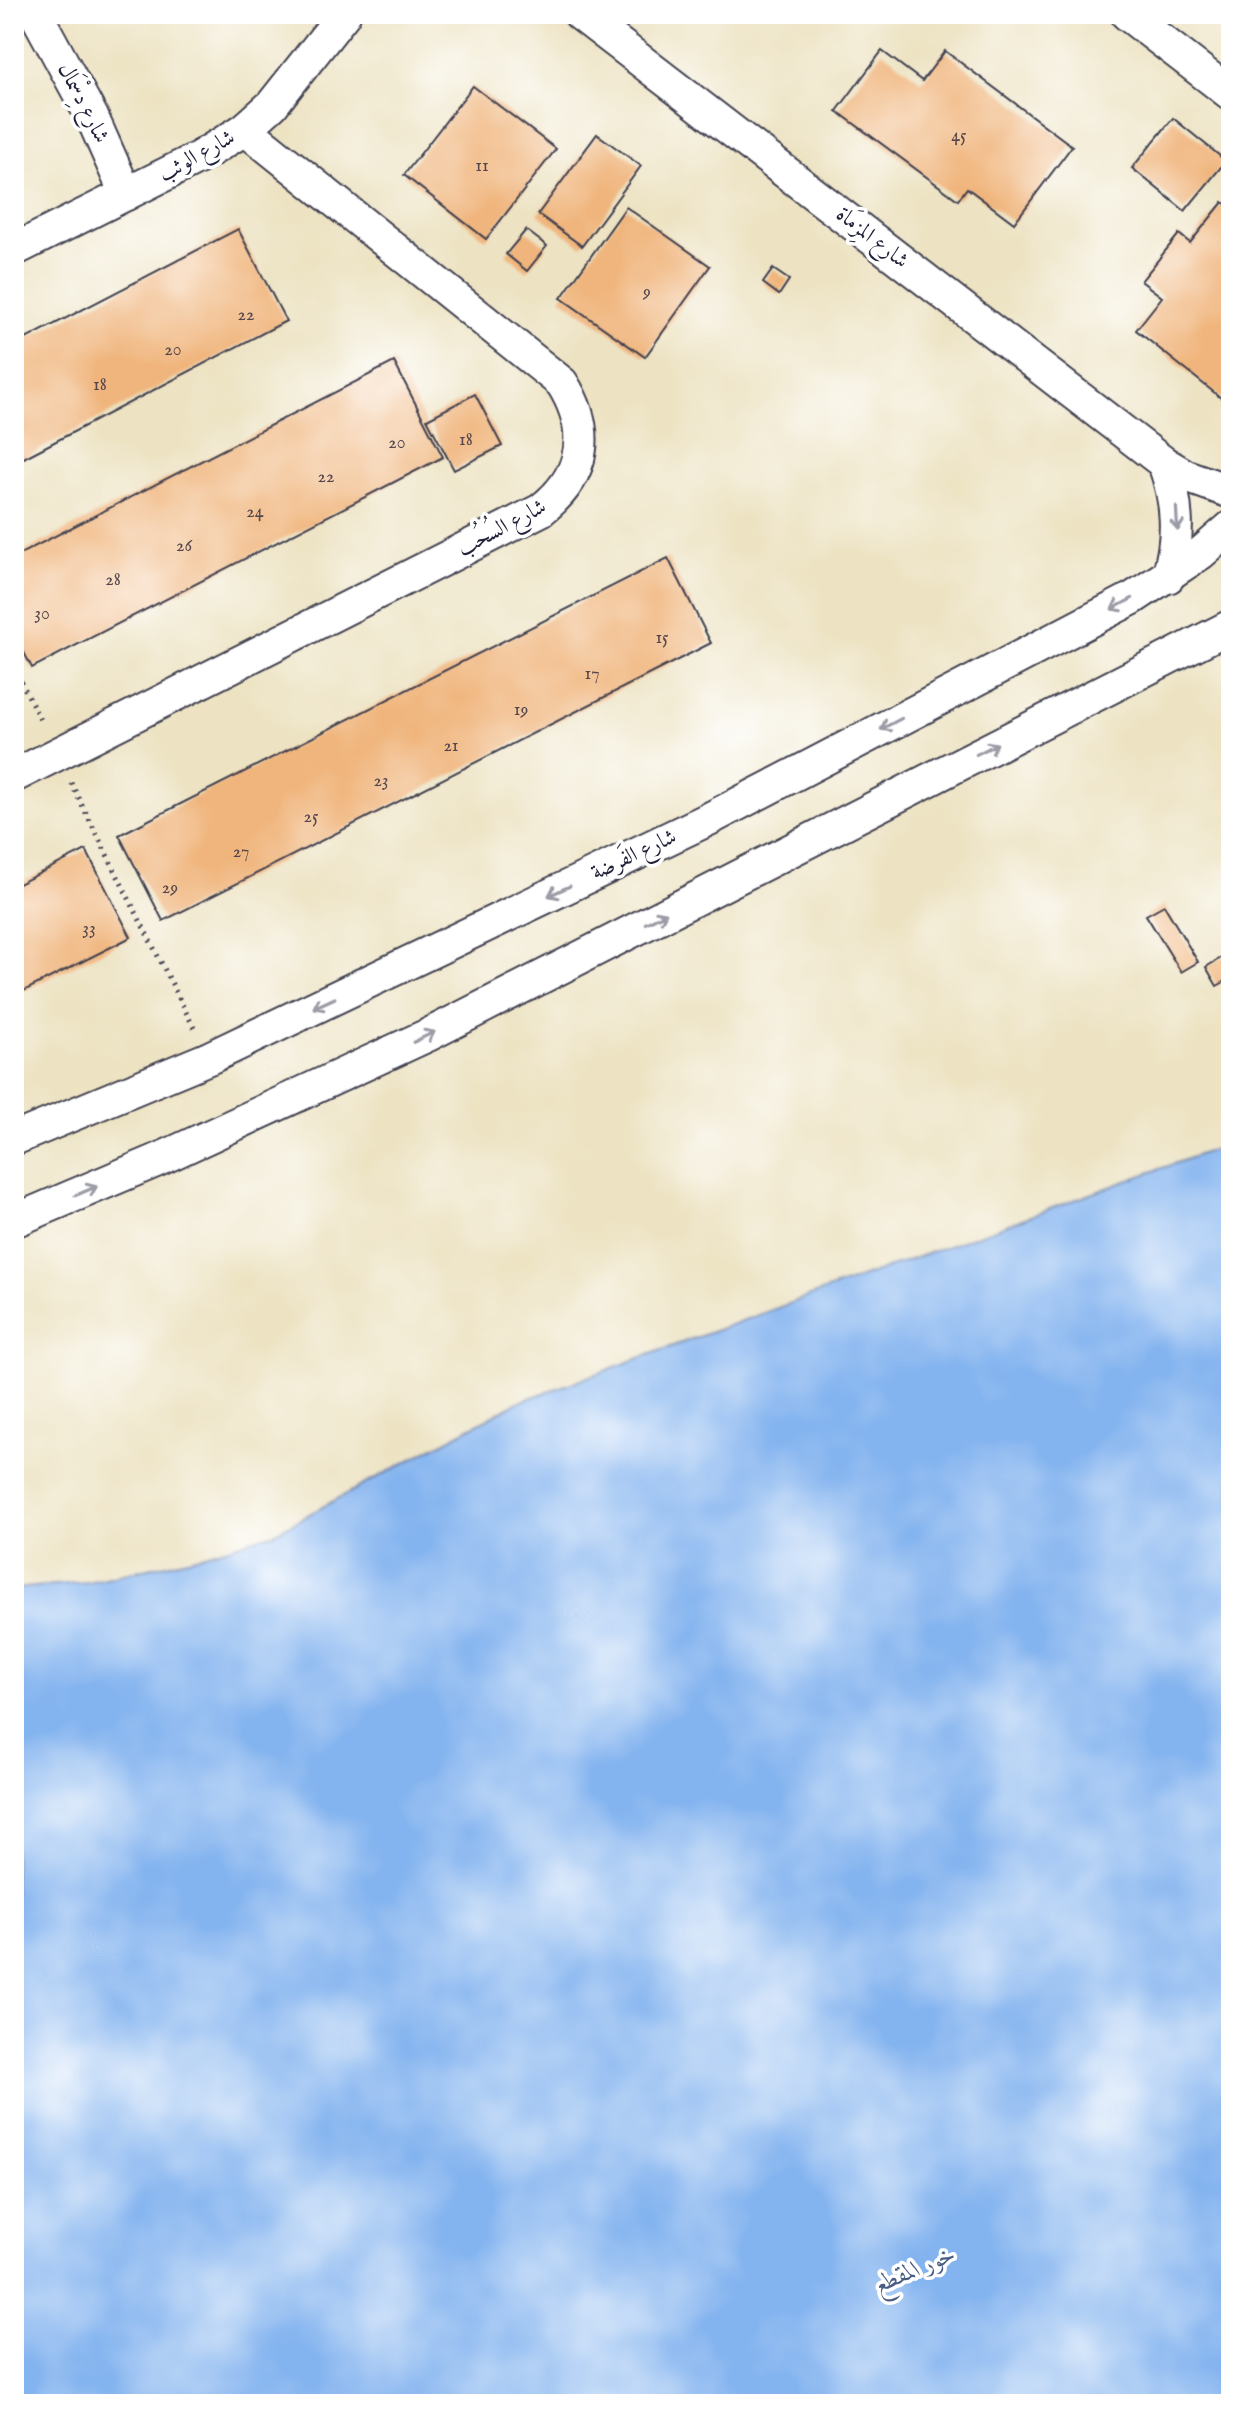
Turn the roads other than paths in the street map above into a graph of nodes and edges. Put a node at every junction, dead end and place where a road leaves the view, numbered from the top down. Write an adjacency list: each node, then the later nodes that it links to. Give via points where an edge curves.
1 (36, 14): 7 (street, شارع دِسْمَال, via 92,117)
2 (344, 14): 6 (street, شارع الوثب, via 272,105)
3 (580, 14): 9 (street, شارع المِزمَاة)
4 (1127, 14): 5 (street)
5 (1231, 94)
6 (245, 129): 7 (street, شارع الوثب); 14 (street, شارع السُحُب, via 562,383 581,431 576,468 556,499 541,510)
7 (126, 194): 8 (street, شارع الوثب)
8 (14, 250)
9 (1164, 463): 10 (street, شارع المِزمَاة); 12 (street, one-way to 12, via 1178,532)
10 (1231, 492)
11 (1231, 527): 12 (street, شارع الفَرضة)
12 (1168, 577): 15 (street, شارع الفَرضة, one-way to 15, via 711,818 209,1058)
13 (1231, 626): 16 (street, one-way to 13, via 428,1035)
14 (14, 776)
15 (14, 1139)
16 (14, 1221)

